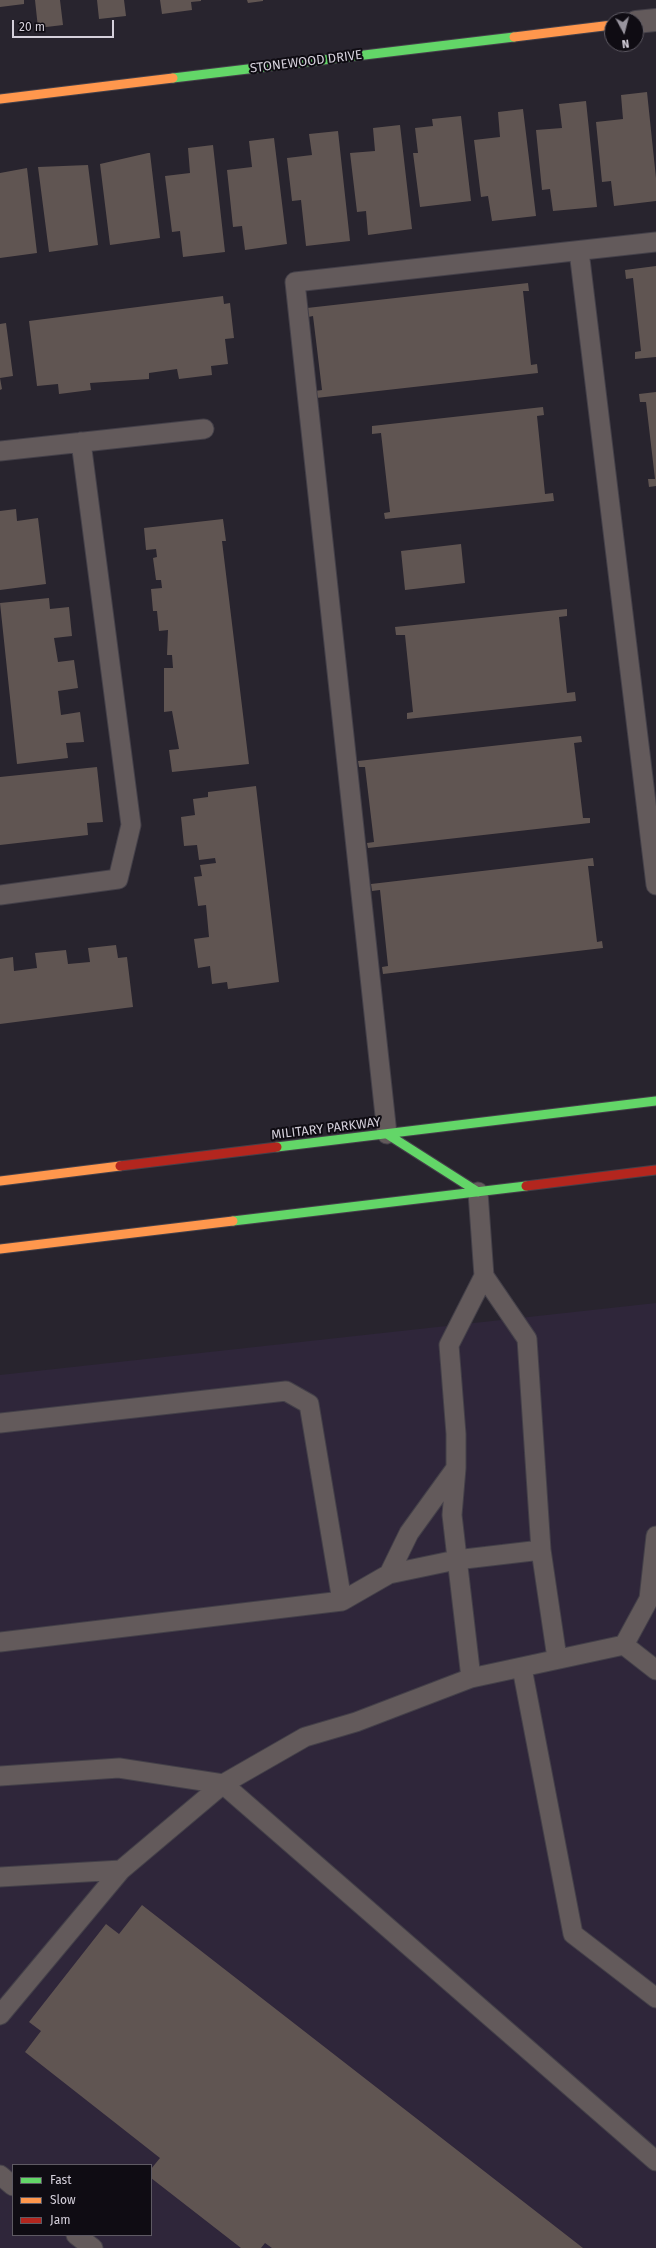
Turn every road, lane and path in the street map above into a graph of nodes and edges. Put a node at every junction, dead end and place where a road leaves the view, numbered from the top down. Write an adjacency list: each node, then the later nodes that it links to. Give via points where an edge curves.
1 (656, 20): 2 (street)
2 (644, 21)
3 (604, 26): 4 (main road, STONEWOOD DRIVE)
4 (0, 99)
5 (656, 242): 6 (lane)
6 (579, 251): 10 (lane); 13 (lane, via 295,282)
7 (204, 429): 8 (lane)
8 (82, 442): 9 (lane); 11 (lane, via 131,825 118,879)
9 (0, 451)
10 (656, 884)
11 (0, 895)
12 (656, 1101): 13 (main road, MILITARY PARKWAY)
13 (388, 1134): 15 (main road, MILITARY PARKWAY); 16 (main road)
14 (656, 1170): 16 (main road)
15 (0, 1181)
16 (478, 1192): 17 (main road); 18 (lane)
17 (0, 1249)
18 (484, 1276): 20 (lane, via 449,1345); 22 (lane, via 527,1339)
19 (0, 1423): 25 (lane, via 286,1391 309,1404)
20 (456, 1468): 23 (lane, via 452,1515); 24 (lane, via 410,1533)
21 (656, 1536): 27 (lane, via 649,1599)
22 (541, 1550): 23 (lane); 28 (lane)
23 (456, 1560): 24 (lane); 31 (lane)
24 (389, 1574): 25 (lane)
25 (342, 1601): 26 (lane)
26 (0, 1642)
27 (624, 1645): 28 (lane); 30 (lane)
28 (557, 1658): 29 (lane)
29 (522, 1668): 31 (lane); 36 (lane, via 573,1934)
30 (656, 1670)
31 (471, 1678): 33 (lane, via 356,1722 304,1737)
32 (0, 1776): 33 (lane, via 119,1768)
33 (223, 1784): 34 (lane); 38 (lane)
34 (121, 1870): 35 (lane); 37 (lane)
35 (0, 1877)
36 (656, 1998)
37 (0, 2015)
38 (656, 2162)
39 (0, 2175): 40 (lane)
40 (12, 2185)
41 (77, 2236): 42 (lane)
42 (93, 2248)

